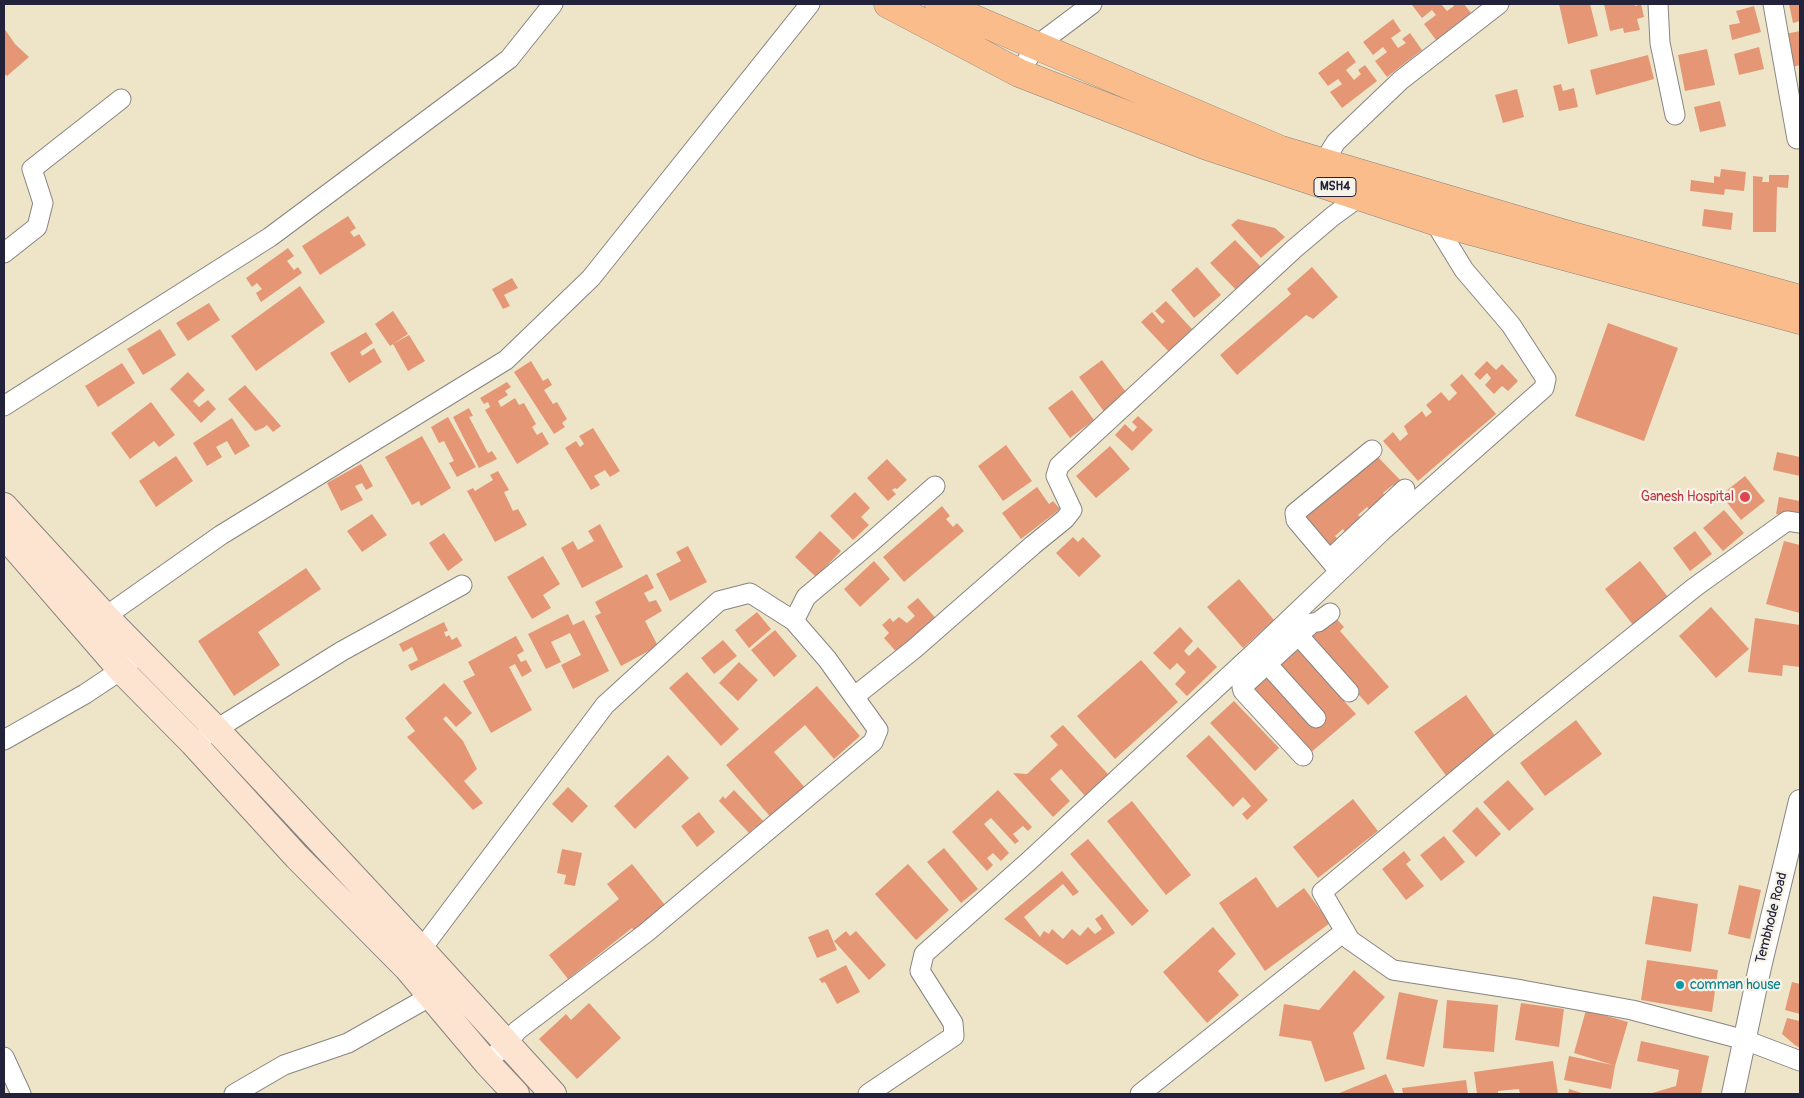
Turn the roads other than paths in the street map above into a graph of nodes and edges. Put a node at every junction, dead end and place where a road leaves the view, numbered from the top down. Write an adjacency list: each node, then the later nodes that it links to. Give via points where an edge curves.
1 (553, 4): 20 (street, via 509,59 270,237)
2 (810, 4): 32 (street, via 591,278 506,360 221,535)
3 (888, 4): 10 (main road, MSH4)
4 (939, 4): 9 (main road, MSH4)
5 (1092, 4): 9 (street)
6 (1499, 4): 14 (street, via 1402,80 1336,142)
7 (1658, 4): 12 (street, via 1660,43)
8 (1773, 4): 13 (street)
9 (1036, 46): 10 (street); 14 (main road, MSH4, via 1281,150)
10 (1019, 73): 15 (main road, MSH4, via 1207,146)
11 (122, 99): 17 (street, via 32,169 43,204 37,227)
12 (1675, 115)
13 (1798, 139)
14 (1323, 163): 15 (main road, MSH4)
15 (1370, 188): 16 (main road, MSH4); 18 (main road, MSH4); 38 (street, via 1294,249 1059,466 1056,476 1072,510 1065,519)
16 (1434, 221): 19 (main road, MSH4); 26 (street, via 1464,270 1511,325 1546,379 1544,388)
17 (4, 253)
18 (1800, 299)
19 (1800, 320)
20 (4, 406)
21 (1372, 450): 28 (street, via 1295,513 1296,520)
22 (936, 486): 31 (street, via 806,596)
23 (1405, 489): 26 (street)
24 (4, 506): 32 (main road)
25 (1800, 524): 45 (street, via 1787,521 1695,587 1322,892)
26 (1375, 527): 28 (street)
27 (4, 535): 32 (main road)
28 (1334, 565): 33 (street)
29 (462, 585): 40 (street, via 342,650)
30 (1330, 613): 33 (street, via 1318,622)
31 (794, 621): 38 (street); 46 (street, via 750,593 719,601 605,705)
32 (95, 624): 34 (main road); 36 (main road)
33 (1292, 628): 35 (street); 37 (street)
34 (140, 652): 36 (street); 40 (main road)
35 (1262, 657): 39 (street); 43 (street, via 1242,687 1243,691); 57 (street, via 924,954 920,971 953,1023 954,1036)
36 (120, 670): 41 (street); 42 (main road)
37 (1349, 692)
38 (855, 696): 49 (street, via 878,730 873,742 647,932 518,1030)
39 (1316, 718)
40 (216, 730): 42 (street); 46 (main road)
41 (4, 740)
42 (193, 744): 46 (main road, via 297,857)
43 (1303, 756)
44 (1800, 801): 48 (street, Tembhode Road)
45 (1345, 931): 48 (street, via 1350,940 1393,970 1632,1010); 58 (street)
46 (414, 959): 47 (main road)
47 (440, 988): 49 (main road); 52 (main road); 54 (street, via 348,1043 284,1064)
48 (1745, 1040): 51 (street); 59 (street, Tembhode Road)
49 (506, 1043): 52 (street); 56 (main road)
50 (4, 1057): 53 (street)
51 (1800, 1061)
52 (487, 1064): 55 (main road)
53 (21, 1094)
54 (234, 1094)
55 (516, 1094)
56 (553, 1094)
57 (868, 1094)
58 (1140, 1094)
59 (1734, 1094)

